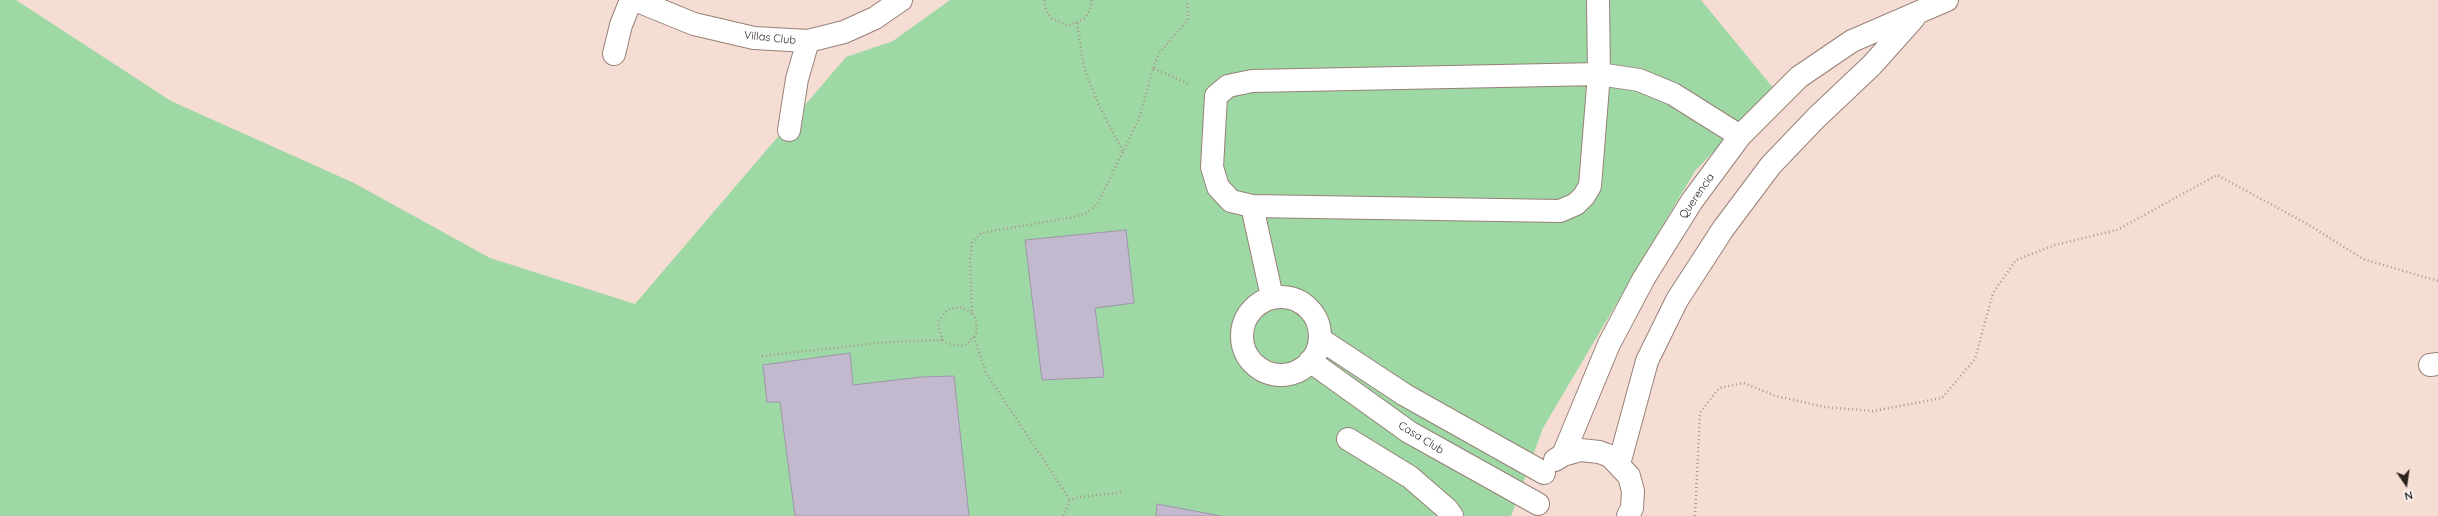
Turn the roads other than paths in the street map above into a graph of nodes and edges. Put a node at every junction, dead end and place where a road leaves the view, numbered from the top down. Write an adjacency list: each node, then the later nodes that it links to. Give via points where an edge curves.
1 (631, 0): 8 (street, via 621,25)
2 (635, 0): 7 (street, Villas Club, via 694,24 754,38)
3 (901, 0): 7 (street, Villas Club, via 875,18 844,32)
4 (1598, 0): 9 (street)
5 (1948, 0): 6 (street, Querencia)
6 (1917, 15): 11 (street, Querencia, via 1852,42 1799,77); 18 (street, Querencia, via 1872,65 1771,165 1723,229 1677,300 1647,361)
7 (808, 41): 10 (street, via 797,79)
8 (614, 54)
9 (1599, 74): 11 (street, via 1639,80 1673,94); 12 (street, via 1590,186 1576,204 1560,211); 12 (street, via 1252,80 1228,86 1216,96 1212,167 1218,187 1231,201)
10 (788, 130)
11 (1740, 136): 17 (street, Querencia, via 1692,201 1644,278 1609,344)
12 (1252, 206): 13 (street)
13 (1272, 298): 14 (street, via 1296,300 1306,307 1314,316); 15 (street, via 1260,302 1245,321 1242,332 1247,356 1255,365 1277,374 1301,369)
14 (1320, 339): 15 (street, via 1317,351); 19 (street, via 1405,394)
15 (1310, 361): 20 (street, Casa Club, via 1409,432)
16 (1348, 439): 21 (street, via 1410,477 1448,509)
17 (1563, 455): 18 (street, via 1581,450 1599,452); 19 (street)
18 (1619, 464): 22 (street, via 1629,476 1633,491 1632,508)
19 (1544, 473): 20 (street, via 1538,488)
20 (1540, 510)
21 (1452, 516)
22 (1628, 516)

